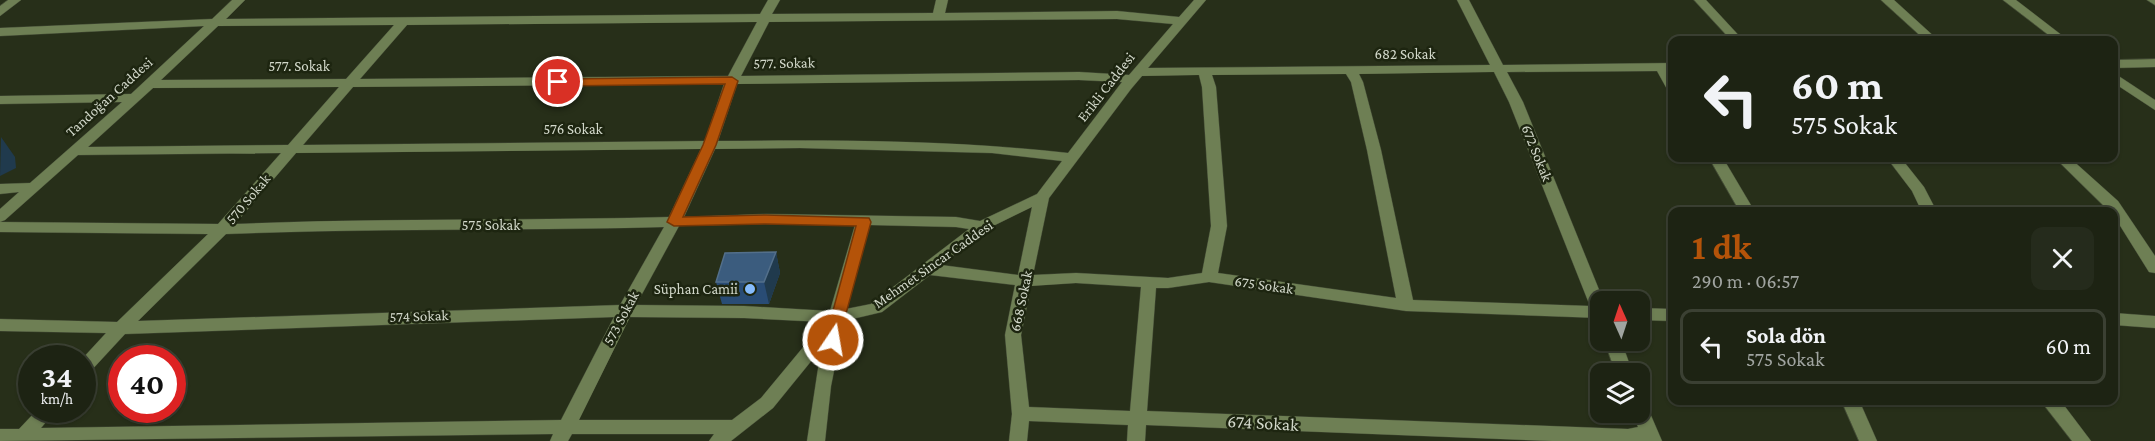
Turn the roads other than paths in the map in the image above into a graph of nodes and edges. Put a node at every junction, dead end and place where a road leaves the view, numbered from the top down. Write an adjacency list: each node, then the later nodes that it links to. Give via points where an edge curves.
1 (15, 0): 10 (street)
2 (238, 0): 15 (street, Tandoğan Caddesi)
3 (774, 0): 11 (street, 573 Sokak)
4 (942, 0): 12 (street)
5 (1200, 0): 14 (street, Erikli Caddesi)
6 (1463, 0): 23 (street, 672 Sokak)
7 (1700, 0): 17 (street)
8 (1887, 0): 18 (street)
9 (2009, 0): 19 (street)
10 (0, 12)
11 (764, 17): 12 (street); 13 (street); 28 (street, 573 Sokak)
12 (938, 17): 14 (street, via 1117,15)
13 (405, 20): 15 (street); 29 (street, 570 Sokak)
14 (1181, 21): 26 (street, Erikli Caddesi)
15 (214, 23): 16 (street); 30 (street, Tandoğan Caddesi)
16 (0, 32)
17 (1733, 36)
18 (1928, 36)
19 (2057, 36)
20 (2155, 63): 21 (street)
21 (2118, 64)
22 (1667, 67): 23 (street, 682 Sokak)
23 (1498, 70): 24 (street, 682 Sokak); 59 (street, 672 Sokak, via 1516,102)
24 (1351, 71): 25 (street, 682 Sokak); 60 (street, via 1374,150)
25 (1205, 73): 26 (street, 682 Sokak); 56 (street, via 1219,226)
26 (1135, 76): 28 (street, 577. Sokak); 37 (street, Erikli Caddesi)
27 (2118, 80): 33 (street)
28 (732, 81): 29 (street, 577. Sokak); 34 (street, 573 Sokak)
29 (351, 83): 30 (street, 577. Sokak); 36 (street, 570 Sokak)
30 (149, 84): 31 (street, Tandoğan Caddesi)
31 (134, 98): 32 (street); 35 (street, Tandoğan Caddesi)
32 (0, 100)
33 (2155, 106)
34 (710, 145): 36 (street, 576 Sokak); 37 (street, 576 Sokak, via 992,149); 49 (street, 573 Sokak)
35 (75, 151): 36 (street, 576 Sokak); 41 (street, Tandoğan Caddesi)
36 (288, 151): 53 (street, 570 Sokak)
37 (1072, 158): 43 (street, Erikli Caddesi)
38 (1718, 162): 44 (street)
39 (1897, 162): 45 (street)
40 (2066, 162): 46 (street)
41 (33, 187): 42 (street); 48 (street, Tandoğan Caddesi)
42 (0, 189)
43 (1042, 197): 51 (street, Mehmet Sincar Caddesi); 57 (street, 668 Sokak)
44 (1745, 207)
45 (1928, 207)
46 (2115, 207)
47 (2118, 212): 54 (street)
48 (0, 217)
49 (674, 222): 50 (street, 575 Sokak); 53 (street, 575 Sokak); 61 (street, 573 Sokak)
50 (864, 222): 51 (street, 575 Sokak, via 956,222); 65 (street)
51 (982, 226): 55 (street, Mehmet Sincar Caddesi)
52 (0, 227): 53 (street, 575 Sokak)
53 (222, 229): 69 (street, 570 Sokak)
54 (2155, 268)
55 (928, 269): 57 (street, 675 Sokak); 65 (street, Mehmet Sincar Caddesi, via 876,308)
56 (1209, 277): 58 (street, 675 Sokak, via 1168,283); 60 (street, 675 Sokak)
57 (1025, 280): 58 (street, 675 Sokak); 73 (street, 668 Sokak, via 1013,335)
58 (1149, 281): 74 (street)
59 (1592, 291)
60 (1406, 305): 62 (street, 675 Sokak)
61 (625, 311): 65 (street, 574 Sokak); 69 (street, 574 Sokak); 78 (street, 573 Sokak)
62 (1590, 312)
63 (1650, 314): 64 (street)
64 (1668, 315)
65 (838, 317): 77 (street, via 767,403); 83 (street)
66 (2118, 319): 67 (street)
67 (2155, 322)
68 (0, 325): 69 (street, 574 Sokak)
69 (121, 328): 70 (street, 570 Sokak)
70 (96, 355)
71 (1852, 405): 86 (street)
72 (2053, 405): 87 (street)
73 (1021, 414): 74 (street, 674 Sokak); 84 (street, 668 Sokak)
74 (1137, 417): 80 (street, 674 Sokak); 85 (street)
75 (35, 423): 81 (street)
76 (1646, 423): 80 (street)
77 (736, 427): 78 (street); 82 (street)
78 (562, 434): 81 (street)
79 (0, 436): 81 (street)
80 (1651, 437)
81 (21, 438)
82 (718, 441)
83 (816, 441)
84 (1018, 441)
85 (1136, 441)
86 (1868, 441)
87 (2082, 441)

